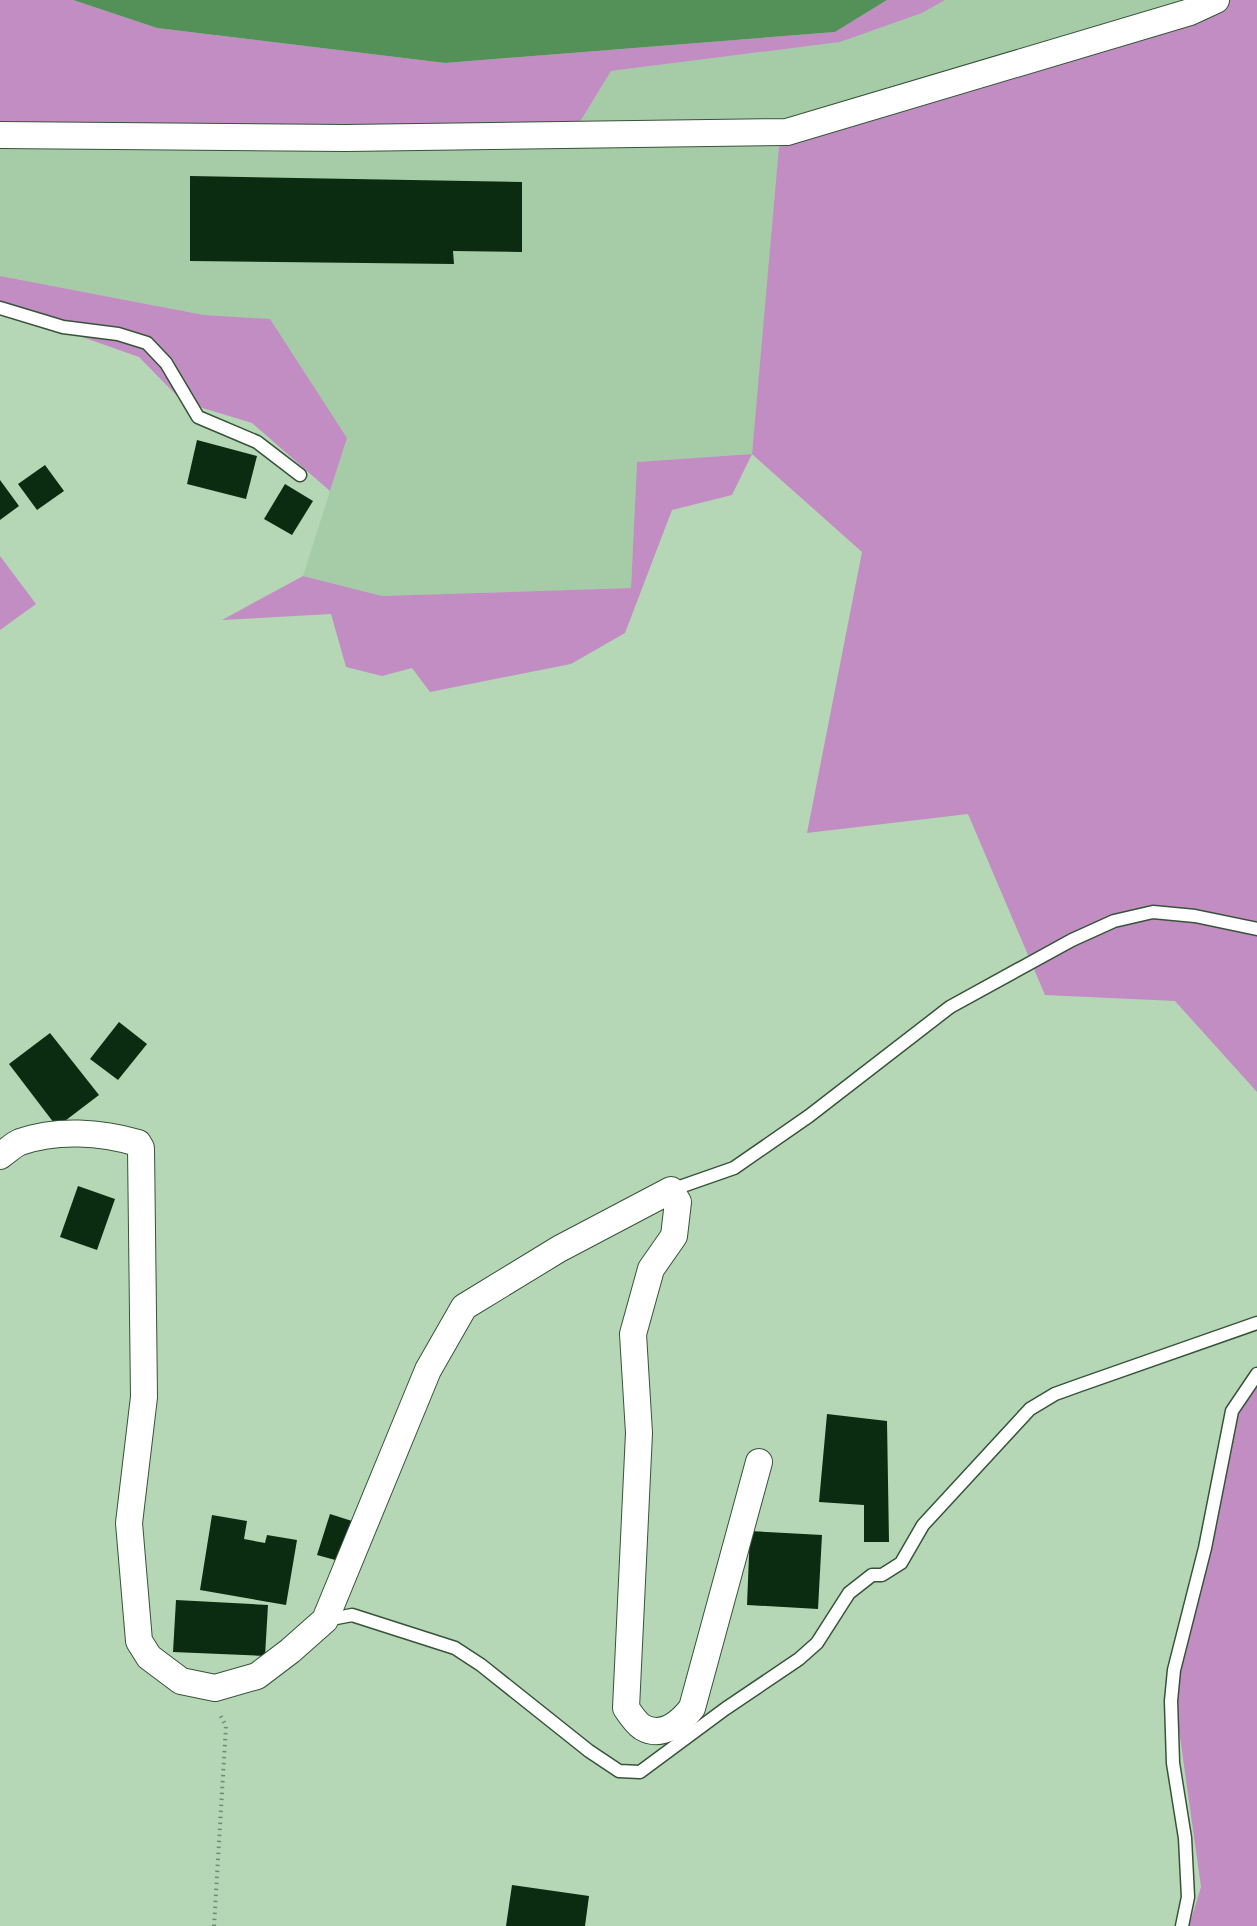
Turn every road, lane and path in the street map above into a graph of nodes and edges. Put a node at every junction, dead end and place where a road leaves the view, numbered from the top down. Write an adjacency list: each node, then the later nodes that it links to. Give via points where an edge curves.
1 (1216, 0): 2 (street, via 1190,12 787,132 346,138)
2 (0, 135)
3 (0, 308): 4 (lane, via 63,327 118,334 147,343 166,363 198,417 257,442)
4 (300, 475)
5 (1257, 929): 7 (lane, via 1153,912 1072,940 950,1007 809,1116 734,1168)
6 (0, 1156): 12 (street, via 18,1142 85,1134 109,1135 138,1143 141,1148 144,1397 129,1523 139,1641 149,1657 181,1681)
7 (671, 1190): 11 (street, via 559,1249 464,1307 428,1370); 13 (street, via 678,1202 674,1236 651,1269 633,1334 639,1433 626,1708 642,1727 658,1731)
8 (1257, 1323): 13 (lane, via 1055,1394 1030,1409 923,1525 901,1563 882,1575 872,1575 849,1593 817,1642 799,1659 725,1709)
9 (1257, 1374): 15 (lane, via 1232,1411 1205,1548 1174,1670 1173,1763 1185,1838 1188,1897)
10 (759, 1462): 13 (street)
11 (325, 1620): 12 (street, via 257,1676); 13 (lane, via 352,1615 455,1648 619,1770 640,1772)
12 (215, 1689): 14 (path, via 215,1705 226,1726)
13 (686, 1729)
14 (214, 1926)
15 (1182, 1926)

